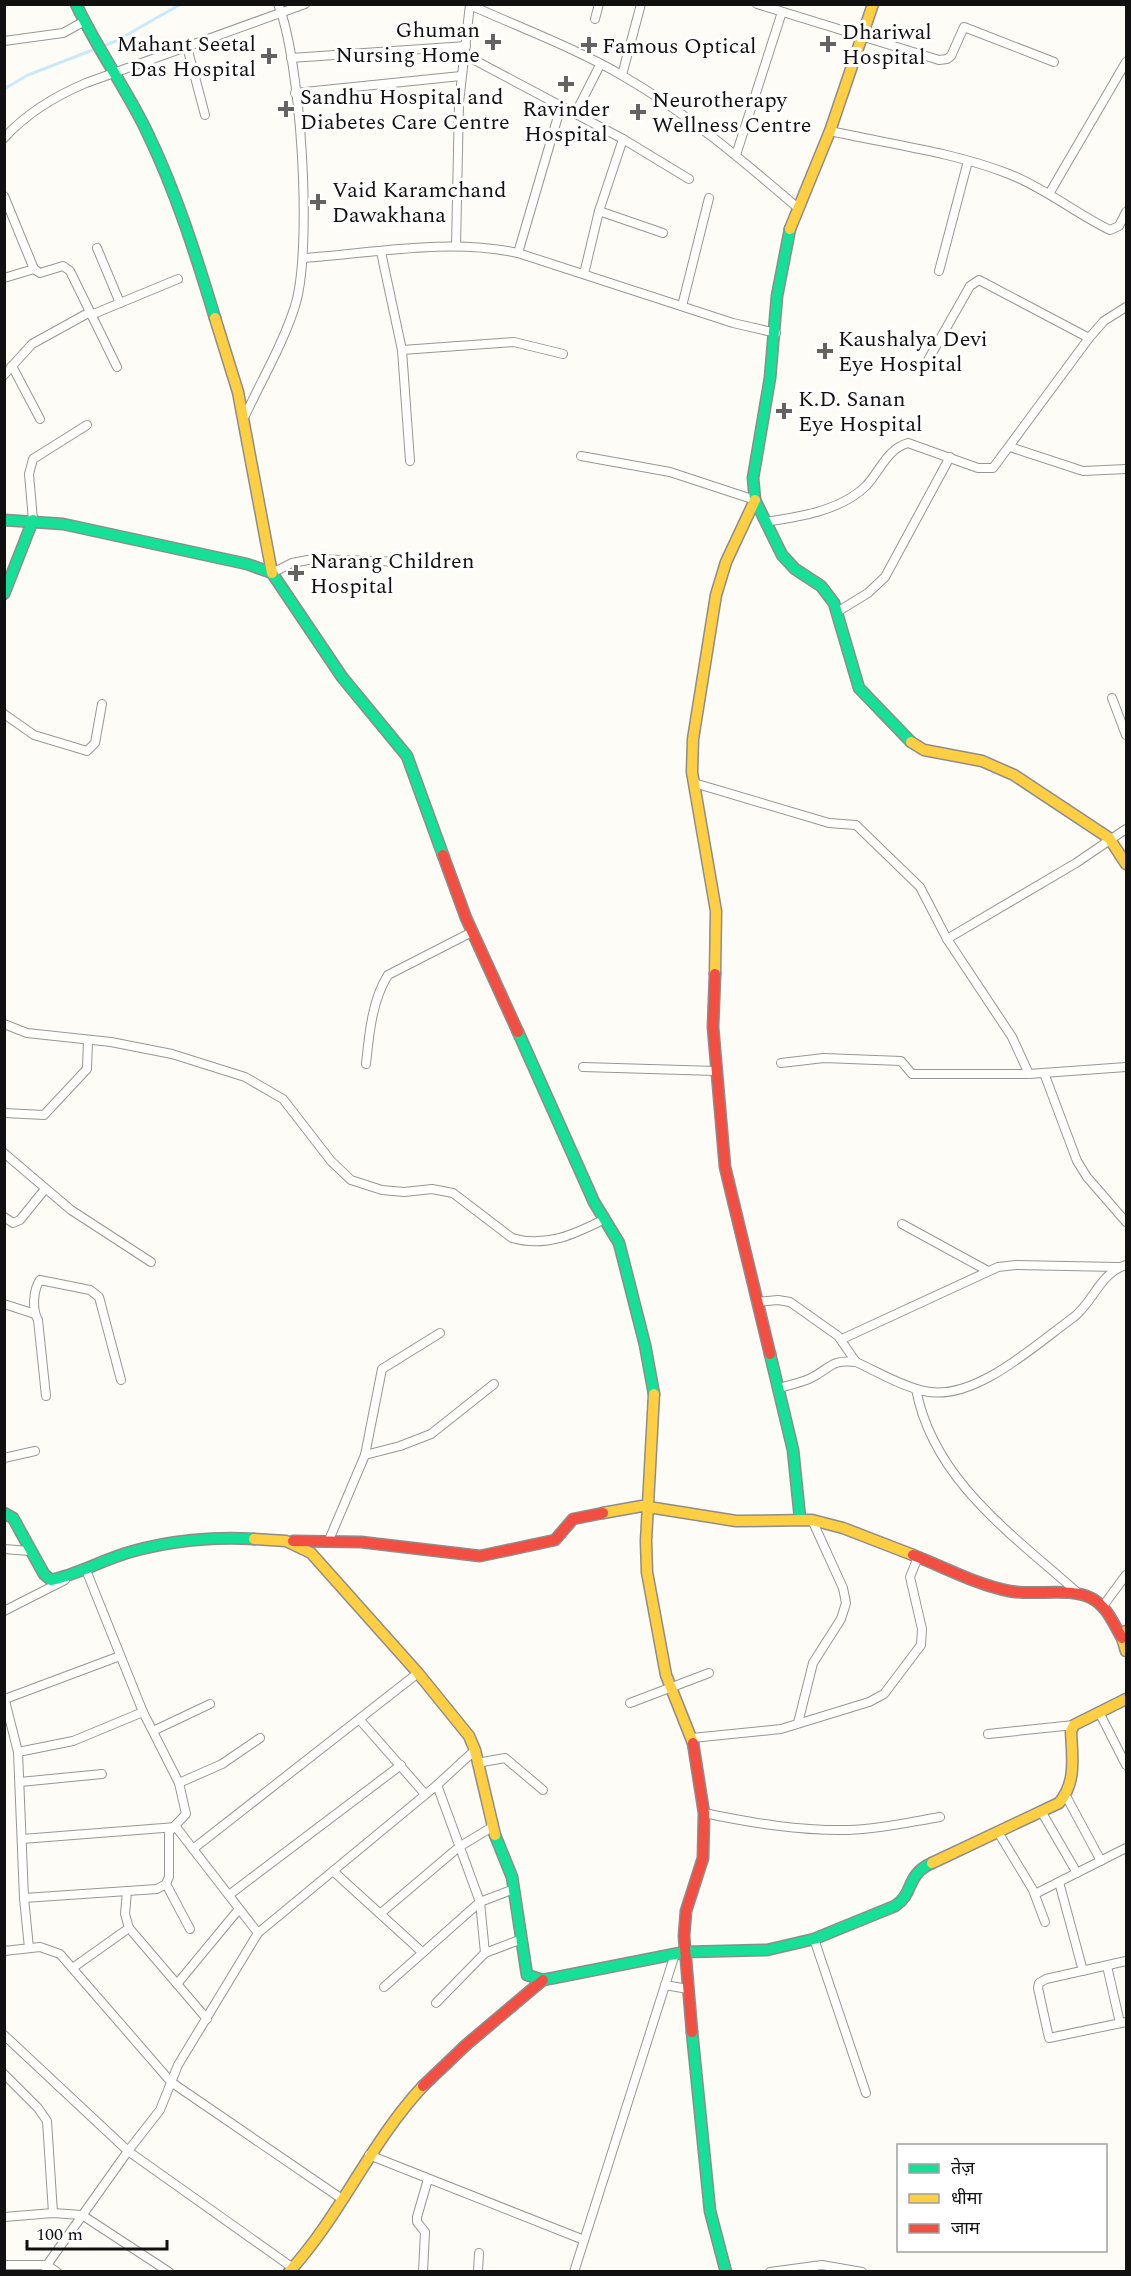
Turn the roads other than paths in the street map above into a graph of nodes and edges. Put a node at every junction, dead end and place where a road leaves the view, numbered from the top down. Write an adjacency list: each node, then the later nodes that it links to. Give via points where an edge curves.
1 (278, 4): 10 (street)
2 (305, 4): 10 (street)
3 (599, 4): 11 (street)
4 (641, 4): 23 (street)
5 (757, 4): 9 (street)
6 (873, 4): 13 (street)
7 (75, 5): 12 (street)
8 (470, 5): 15 (street); 21 (street)
9 (782, 12): 13 (street); 34 (street)
10 (282, 15): 16 (street); 18 (street)
11 (595, 19)
12 (86, 26): 14 (street, via 53,36); 22 (street)
13 (863, 36): 19 (street, via 943,61 951,56 961,28 967,27); 31 (street)
14 (4, 41)
15 (466, 45): 17 (street); 18 (street)
16 (187, 47): 22 (street); 30 (street)
17 (465, 55): 24 (street); 28 (street)
18 (291, 58): 27 (street)
19 (1054, 62)
20 (1126, 62): 25 (street)
21 (600, 65): 23 (street); 29 (street)
22 (113, 73): 32 (street, via 58,95); 66 (street, via 147,132 191,237)
23 (622, 75): 34 (street, via 697,123)
24 (461, 76): 27 (street); 44 (street)
25 (1118, 76): 26 (street); 37 (street)
26 (1126, 81)
27 (295, 93): 48 (street)
28 (561, 106): 29 (street); 47 (street)
29 (575, 114): 33 (street)
30 (205, 115)
31 (830, 131): 35 (street); 40 (street)
32 (4, 138)
33 (623, 139): 36 (street); 41 (street)
34 (736, 155): 40 (street)
35 (968, 161): 37 (street, via 1008,173); 50 (street)
36 (689, 179)
37 (1049, 194): 42 (street, via 1110,230 1119,226)
38 (4, 196): 49 (street)
39 (709, 198): 55 (street)
40 (798, 208): 58 (street, via 782,260)
41 (599, 211): 43 (street); 51 (street)
42 (1126, 212)
43 (663, 233)
44 (456, 246): 46 (street); 47 (street)
45 (97, 248): 54 (street)
46 (381, 252): 48 (street); 60 (street)
47 (518, 253): 51 (street)
48 (304, 258): 66 (street, via 295,307)
49 (34, 269): 52 (street); 57 (street, via 40,273 66,267)
50 (939, 271)
51 (584, 274): 55 (street)
52 (4, 278)
53 (178, 279): 54 (street)
54 (120, 303): 57 (street)
55 (682, 306): 58 (street)
56 (1126, 307): 59 (street, via 1104,321)
57 (90, 313): 62 (street, via 32,344); 63 (street)
58 (776, 333): 74 (street, via 753,478)
59 (1089, 338): 64 (street, via 979,280 970,286); 69 (street)
60 (402, 350): 61 (street, via 514,342); 72 (street)
61 (563, 354)
62 (12, 366): 65 (street); 67 (street)
63 (117, 367)
64 (922, 369)
65 (4, 375)
66 (244, 418): 79 (street)
67 (40, 419)
68 (87, 425): 76 (street, via 33,459 29,474)
69 (1010, 447): 71 (street, via 993,468 986,470); 73 (street, via 1083,471)
70 (581, 456): 74 (street, via 670,471)
71 (950, 457): 77 (street, via 919,445 900,445 865,487 842,502); 81 (street, via 885,577)
72 (410, 461)
73 (1126, 469)
74 (755, 500): 77 (street); 86 (street, via 726,562 716,595 693,739)
75 (4, 520): 76 (street)
76 (33, 520): 79 (street, via 247,564); 80 (street)
77 (765, 522): 81 (street, via 782,555 828,592)
78 (434, 563): 79 (street, via 313,559 292,563)
79 (272, 573): 90 (street, via 342,677 407,756)
80 (4, 594)
81 (837, 612): 88 (street, via 859,688 906,739 924,750 997,766)
82 (1112, 698): 85 (street)
83 (102, 704): 84 (street, via 95,744 87,751 34,735)
84 (4, 714)
85 (1126, 735)
86 (694, 783): 91 (street, via 829,823 856,825 920,887); 98 (street, via 716,911 712,1027)
87 (1126, 829): 88 (street)
88 (1110, 838): 89 (street); 91 (street, via 1076,863)
89 (1126, 864)
90 (472, 932): 95 (street, via 388,975 370,1031); 105 (street, via 594,1202)
91 (947, 939): 100 (street, via 1012,1037)
92 (4, 1024): 93 (street, via 27,1033)
93 (88, 1040): 101 (street, via 87,1069 49,1112 38,1116); 105 (street, via 172,1054 245,1077 283,1099 331,1161 351,1180 382,1191 453,1192 512,1238 552,1240 570,1236)
94 (781, 1063): 100 (street, via 830,1058 901,1061 912,1074)
95 (366, 1064)
96 (583, 1067): 98 (street)
97 (1126, 1067): 99 (street)
98 (716, 1071): 111 (street, via 728,1185)
99 (1044, 1073): 100 (street); 106 (street, via 1077,1161)
100 (1029, 1074)
101 (4, 1113)
102 (4, 1153): 103 (street)
103 (45, 1189): 104 (street, via 20,1220 13,1223); 108 (street, via 94,1227)
104 (4, 1217)
105 (605, 1218): 125 (street, via 619,1243 653,1385 656,1417)
106 (1126, 1222)
107 (902, 1224): 110 (street)
108 (151, 1262)
109 (1123, 1266): 110 (street, via 1017,1265); 120 (street, via 1107,1275 1082,1311 975,1385 945,1392)
110 (988, 1271): 115 (street)
111 (756, 1302): 115 (street, via 790,1302); 119 (street)
112 (4, 1304): 113 (street)
113 (35, 1314): 117 (street, via 35,1290 40,1280 96,1293 102,1302); 121 (street)
114 (440, 1333): 123 (street, via 382,1369)
115 (842, 1339): 116 (street)
116 (856, 1362): 119 (street, via 838,1361 814,1377); 120 (street)
117 (121, 1380)
118 (494, 1384): 123 (street, via 431,1434)
119 (778, 1388): 127 (street, via 793,1450)
120 (916, 1389): 137 (street, via 929,1435 967,1492)
121 (46, 1396)
122 (35, 1451): 124 (street)
123 (365, 1455): 129 (street)
124 (4, 1458)
125 (648, 1507): 127 (street, via 736,1521); 129 (street, via 577,1517 555,1540 480,1556); 145 (street, via 647,1572)
126 (4, 1513): 132 (street, via 13,1518)
127 (800, 1518): 128 (street)
128 (812, 1520): 133 (street); 153 (street, via 846,1603 841,1619 813,1663)
129 (329, 1540): 130 (street)
130 (286, 1541): 134 (street, via 239,1538 180,1542 129,1552); 143 (street, via 315,1558)
131 (4, 1549): 132 (street)
132 (30, 1551): 135 (street, via 48,1579)
133 (918, 1557): 137 (street, via 1007,1591 1036,1595); 153 (street, via 910,1577 923,1638 917,1652 878,1699)
134 (86, 1570): 135 (street); 142 (street)
135 (75, 1575): 139 (street)
136 (1126, 1575): 138 (street)
137 (1078, 1593): 138 (street)
138 (1103, 1606): 140 (street)
139 (4, 1611)
140 (1124, 1635): 141 (street)
141 (1126, 1651)
142 (120, 1656): 146 (street); 150 (street)
143 (418, 1673): 152 (street); 160 (street, via 464,1729)
144 (709, 1673): 145 (street)
145 (670, 1686): 148 (street); 159 (street)
146 (5, 1698): 154 (street)
147 (1126, 1699): 151 (street)
148 (630, 1702)
149 (210, 1704): 156 (street)
150 (143, 1712): 156 (street); 161 (street, via 74,1741)
151 (1099, 1712): 155 (street); 164 (street)
152 (360, 1720): 163 (street); 181 (street)
153 (798, 1723): 159 (street, via 769,1731)
154 (8, 1725): 161 (street)
155 (1074, 1725): 157 (street); 171 (street)
156 (153, 1731): 167 (street)
157 (987, 1734)
158 (260, 1738): 167 (street, via 222,1764)
159 (693, 1738): 173 (street)
160 (475, 1750): 162 (street); 168 (street)
161 (18, 1752): 166 (street)
162 (477, 1763): 169 (street, via 506,1758); 176 (street)
163 (401, 1765): 170 (street); 190 (street)
164 (1126, 1765)
165 (102, 1774): 166 (street)
166 (20, 1782): 178 (street)
167 (179, 1783): 175 (street, via 186,1814)
168 (437, 1785): 170 (street); 179 (street)
169 (543, 1791)
170 (425, 1794): 183 (street)
171 (1066, 1796): 172 (street); 182 (street)
172 (1041, 1811): 177 (street); 184 (street)
173 (704, 1813): 174 (street, via 820,1830 852,1830); 205 (street, via 704,1858 686,1911)
174 (940, 1817)
175 (176, 1827): 178 (street); 181 (street); 186 (street, via 167,1837)
176 (492, 1827): 179 (street); 187 (street)
177 (998, 1832): 189 (street); 200 (street, via 919,1869 901,1903)
178 (22, 1839): 191 (street)
179 (459, 1847): 192 (street); 194 (street)
180 (1126, 1848): 182 (street)
181 (193, 1849): 190 (street)
182 (1101, 1861): 184 (street)
183 (333, 1871): 194 (street); 198 (street)
184 (1077, 1873): 185 (street)
185 (1059, 1882): 189 (street); 209 (street)
186 (166, 1884): 188 (street); 197 (street)
187 (514, 1889): 192 (street); 199 (street)
188 (126, 1891): 191 (street); 196 (street)
189 (1035, 1894): 195 (street)
190 (229, 1895): 193 (street)
191 (24, 1898): 201 (street)
192 (480, 1902): 203 (street); 204 (street)
193 (239, 1909): 198 (street); 211 (street)
194 (381, 1913): 203 (street)
195 (1045, 1922)
196 (129, 1928): 208 (street); 211 (street)
197 (190, 1929)
198 (258, 1933): 216 (street)
199 (522, 1939): 204 (street); 210 (street, via 527,1975)
200 (814, 1939): 205 (street, via 751,1952); 221 (street)
201 (29, 1948): 202 (street); 208 (street, via 40,1947 60,1954)
202 (4, 1951)
203 (422, 1952): 213 (street)
204 (485, 1953): 215 (street)
205 (680, 1953): 210 (street); 212 (street); 214 (street)
206 (1126, 1961): 207 (street)
207 (1107, 1966): 209 (street); 217 (street)
208 (74, 1967): 220 (street)
209 (1083, 1971): 217 (street, via 1039,1983 1047,2036)
210 (543, 1980): 223 (street, via 427,2083)
211 (177, 1984): 216 (street)
212 (665, 1985): 214 (street); 229 (street)
213 (384, 1987)
214 (688, 1989): 239 (street, via 710,2211)
215 (436, 2003)
216 (207, 2019): 220 (street)
217 (1123, 2023)
218 (4, 2035): 222 (street)
219 (4, 2074): 226 (street, via 46,2121)
220 (171, 2082): 222 (street, via 166,2101); 225 (street)
221 (866, 2093)
222 (128, 2151): 227 (street); 233 (street)
223 (369, 2155): 224 (street); 225 (street)
224 (428, 2179): 229 (street); 236 (street, via 417,2217 425,2232)
225 (342, 2199): 233 (street, via 313,2246)
226 (53, 2213): 227 (street); 228 (street)
227 (82, 2215): 232 (street); 235 (street)
228 (4, 2217)
229 (584, 2241): 238 (street)
230 (479, 2253): 237 (street)
231 (4, 2265): 232 (street)
232 (47, 2268): 234 (street)
233 (291, 2270)
234 (57, 2271)
235 (169, 2271)
236 (423, 2271)
237 (478, 2271)
238 (574, 2271)
239 (726, 2271)
240 (770, 2271): 241 (street, via 822,2265)
241 (862, 2271)

